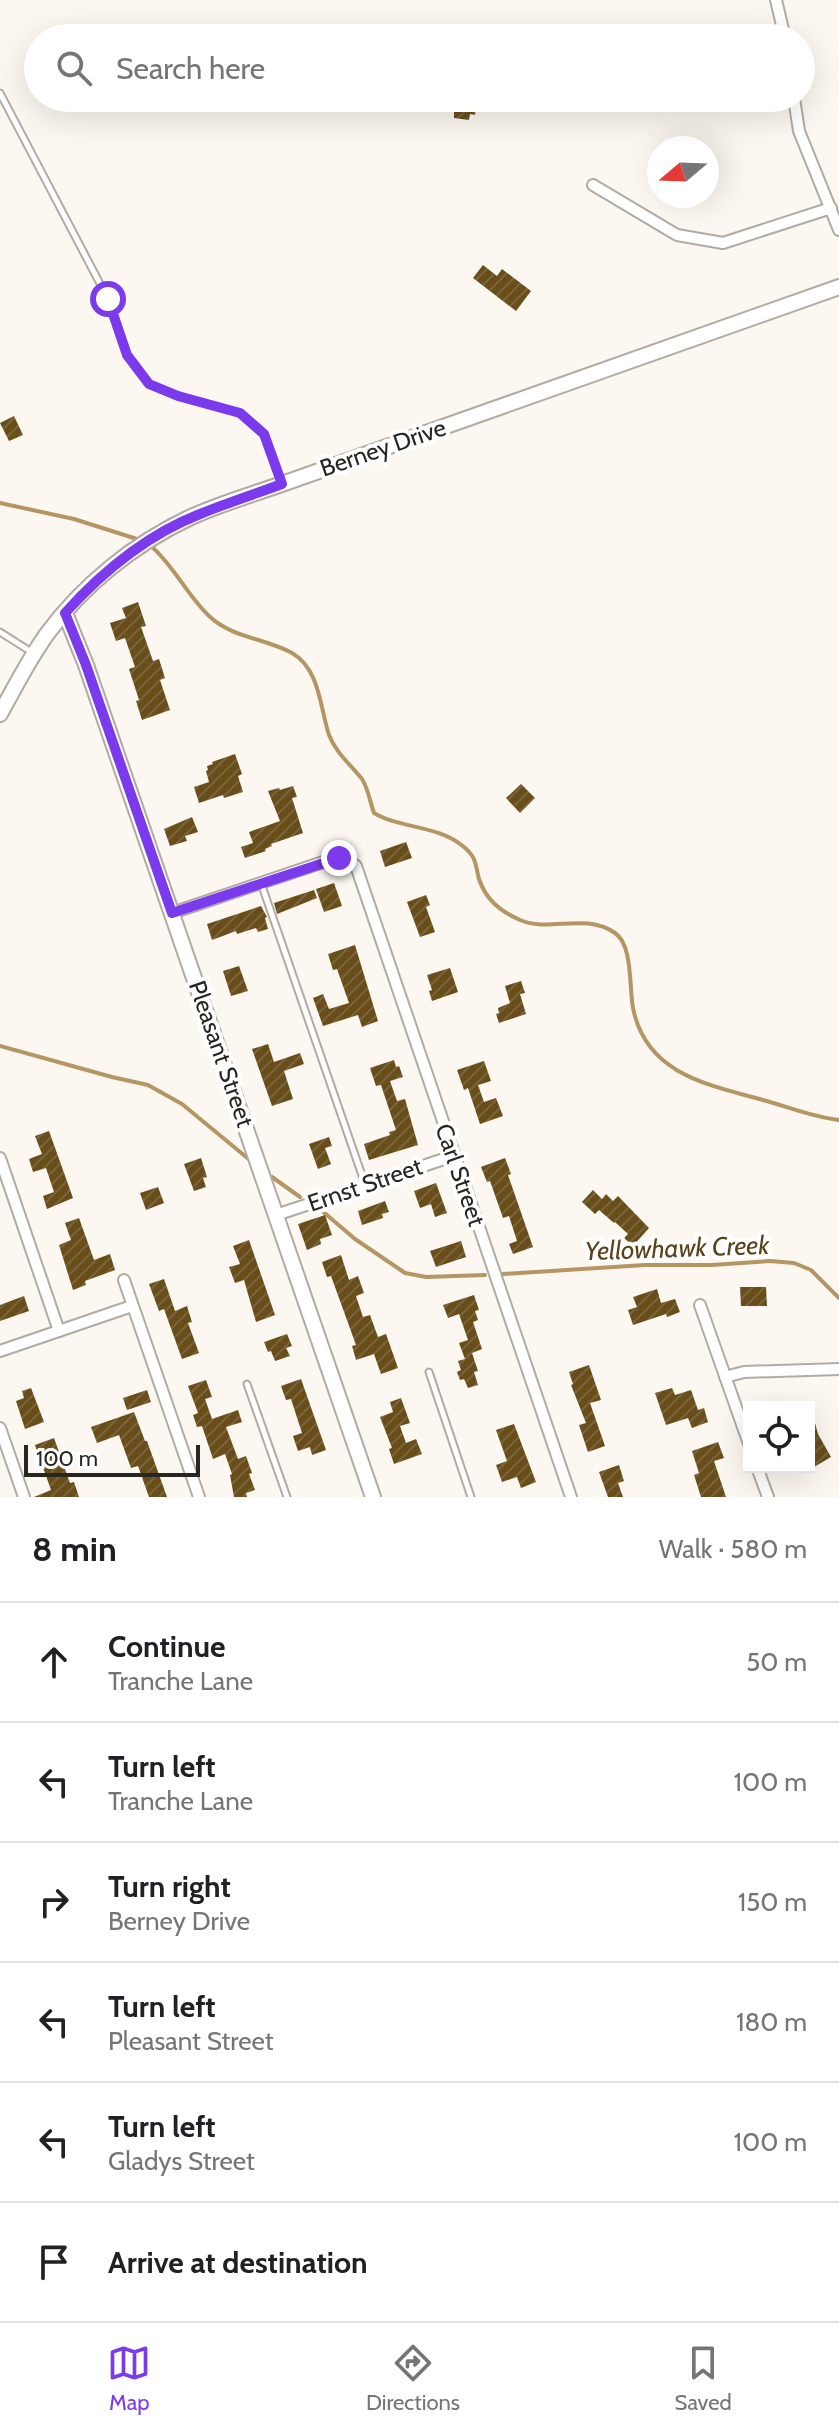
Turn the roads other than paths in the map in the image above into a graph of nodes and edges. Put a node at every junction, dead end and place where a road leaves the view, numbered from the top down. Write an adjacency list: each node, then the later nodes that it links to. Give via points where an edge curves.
1 (776, 0): 2 (street)
2 (782, 24)
3 (0, 93): 9 (lane, via 108,299 127,355 149,384 240,413 264,434)
4 (796, 112): 6 (street)
5 (593, 185): 6 (street, via 677,235 723,243)
6 (831, 208): 7 (street)
7 (839, 230)
8 (839, 287): 9 (street, Berney Drive)
9 (282, 484): 10 (street, Berney Drive, via 199,514 154,537 111,568)
10 (65, 613): 12 (street, Berney Drive); 15 (street, Pleasant Street)
11 (0, 632): 12 (lane)
12 (34, 653): 13 (street, Berney Drive)
13 (0, 714)
14 (261, 883): 15 (street); 16 (street, Carl Street, via 332,859 345,858 356,866); 18 (lane)
15 (172, 913): 19 (street, Pleasant Street)
16 (453, 1156): 18 (street, Ernst Street); 37 (street, Carl Street)
17 (0, 1158): 23 (street)
18 (365, 1185): 19 (street, Ernst Street)
19 (276, 1215): 35 (street, Pleasant Street)
20 (124, 1280): 22 (street)
21 (700, 1305): 27 (street)
22 (132, 1306): 23 (street); 33 (street)
23 (59, 1331): 24 (street)
24 (0, 1351)
25 (839, 1369): 27 (street)
26 (429, 1372): 36 (lane)
27 (725, 1377): 29 (street)
28 (247, 1384): 34 (lane)
29 (743, 1427)
30 (0, 1428): 32 (street)
31 (759, 1473): 38 (street)
32 (24, 1497)
33 (199, 1497)
34 (287, 1497)
35 (373, 1497)
36 (471, 1497)
37 (571, 1497)
38 (768, 1497)

